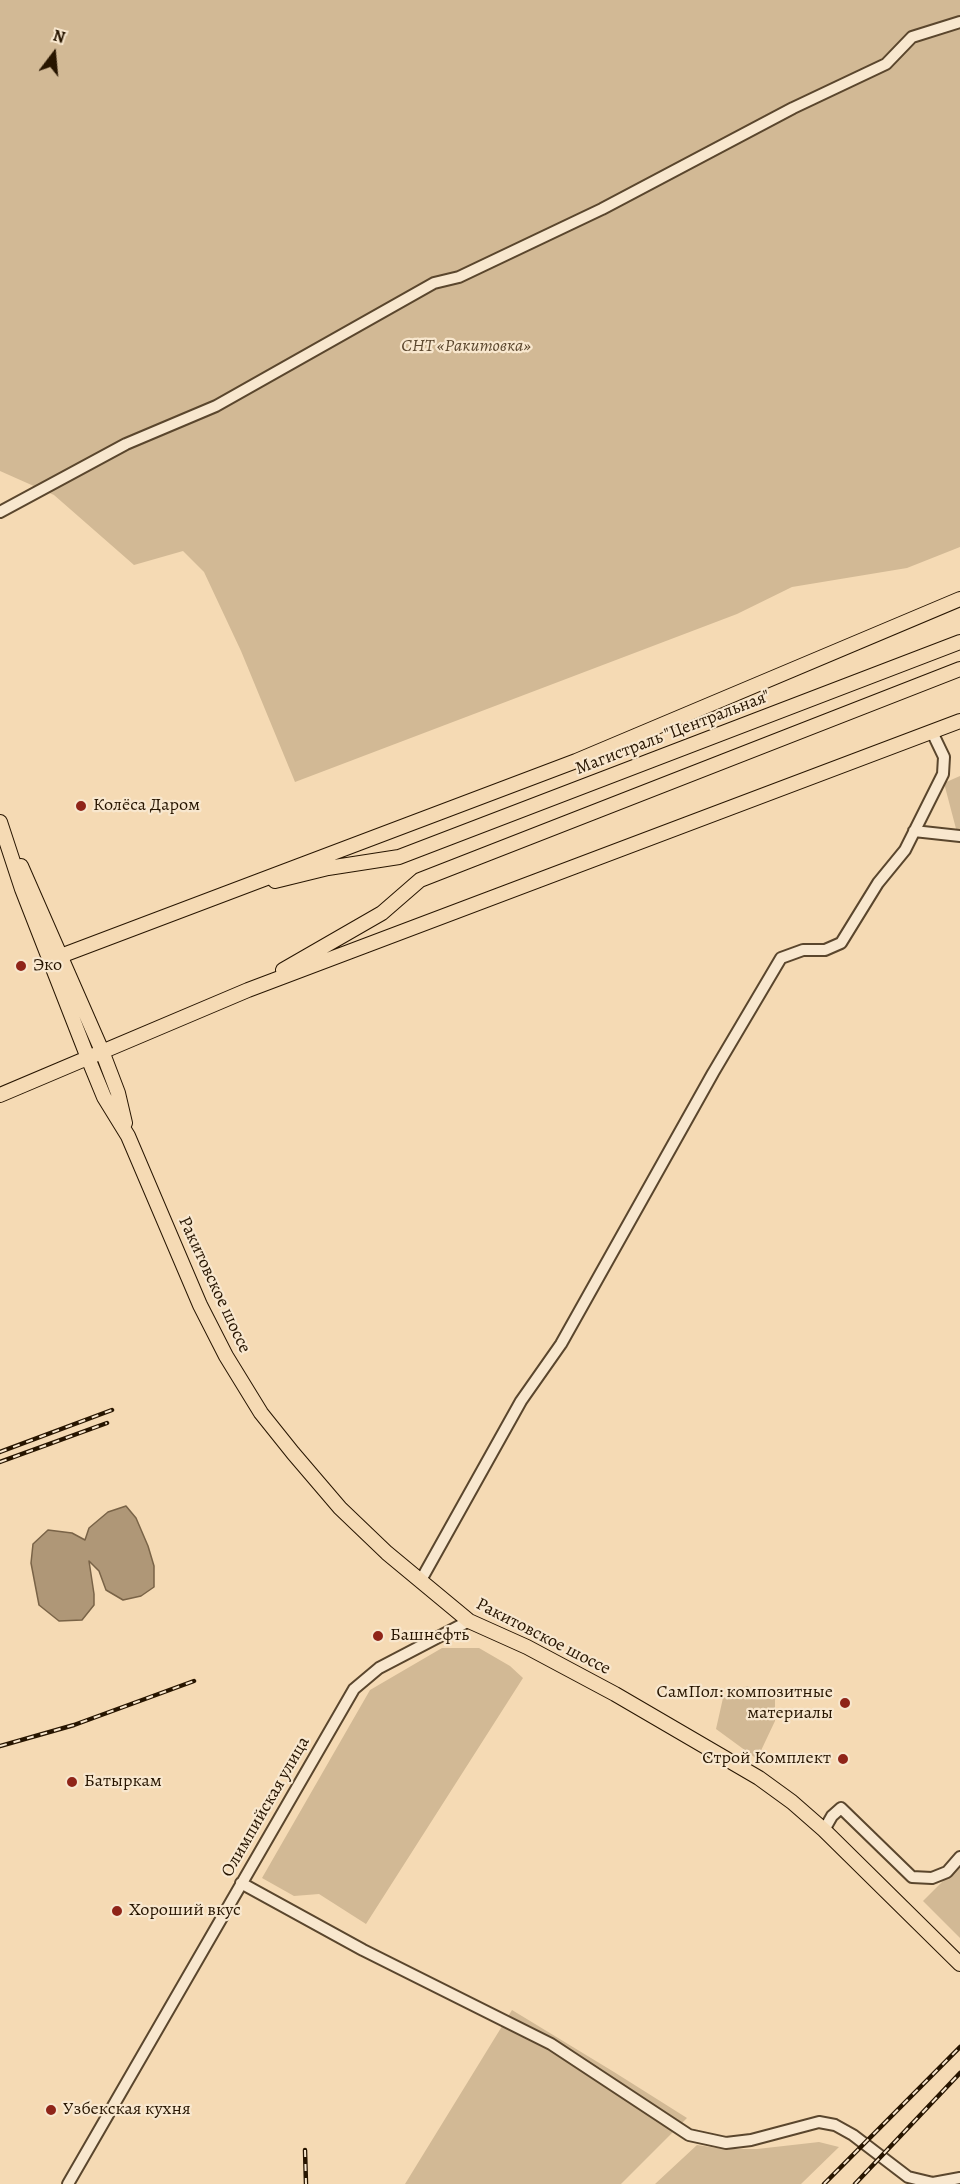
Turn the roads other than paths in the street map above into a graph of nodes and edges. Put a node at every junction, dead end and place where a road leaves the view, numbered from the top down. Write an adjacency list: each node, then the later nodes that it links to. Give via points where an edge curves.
1 (960, 22): 2 (street, via 912,37 886,64 793,108 602,209 459,277 434,283 216,406 99,457)
2 (0, 512)
3 (960, 599): 11 (main road, via 576,761)
4 (960, 642): 11 (main road, Магистраль "Центральная", via 399,857 328,868)
5 (960, 669): 13 (main road, via 420,880 382,913)
6 (960, 722): 7 (main road)
7 (932, 732): 9 (street, via 944,757 943,774); 13 (main road)
8 (0, 822): 12 (main road, Ракитовское шоссе, via 29,880)
9 (914, 831): 10 (street); 18 (street, via 841,943 782,958 561,1344 521,1401)
10 (960, 836)
11 (213, 897): 12 (main road)
12 (56, 957): 14 (main road, Ракитовское шоссе); 15 (main road, Ракитовское шоссе)
13 (248, 990): 14 (main road)
14 (102, 1051): 15 (main road); 17 (main road, Ракитовское шоссе, via 118,1093)
15 (88, 1058): 16 (main road); 17 (main road, Ракитовское шоссе, via 104,1097)
16 (0, 1095)
17 (128, 1136): 18 (main road, Ракитовское шоссе, via 200,1305 261,1413 340,1508)
18 (421, 1580): 19 (main road, Ракитовское шоссе)
19 (469, 1621): 20 (main road, Ракитовское шоссе, via 527,1647 694,1738 759,1778); 22 (street, Олимпийская улица, via 379,1668 354,1689)
20 (824, 1830): 21 (street, via 841,1808 912,1877 932,1878 947,1872); 23 (main road, Ракитовское шоссе)
21 (960, 1857)
22 (241, 1883): 24 (street, via 363,1950 551,2044 689,2135 726,2144 819,2122 853,2135 908,2177 933,2183); 25 (street, Олимпийская улица)
23 (960, 1965)
24 (960, 2178)
25 (68, 2184)

